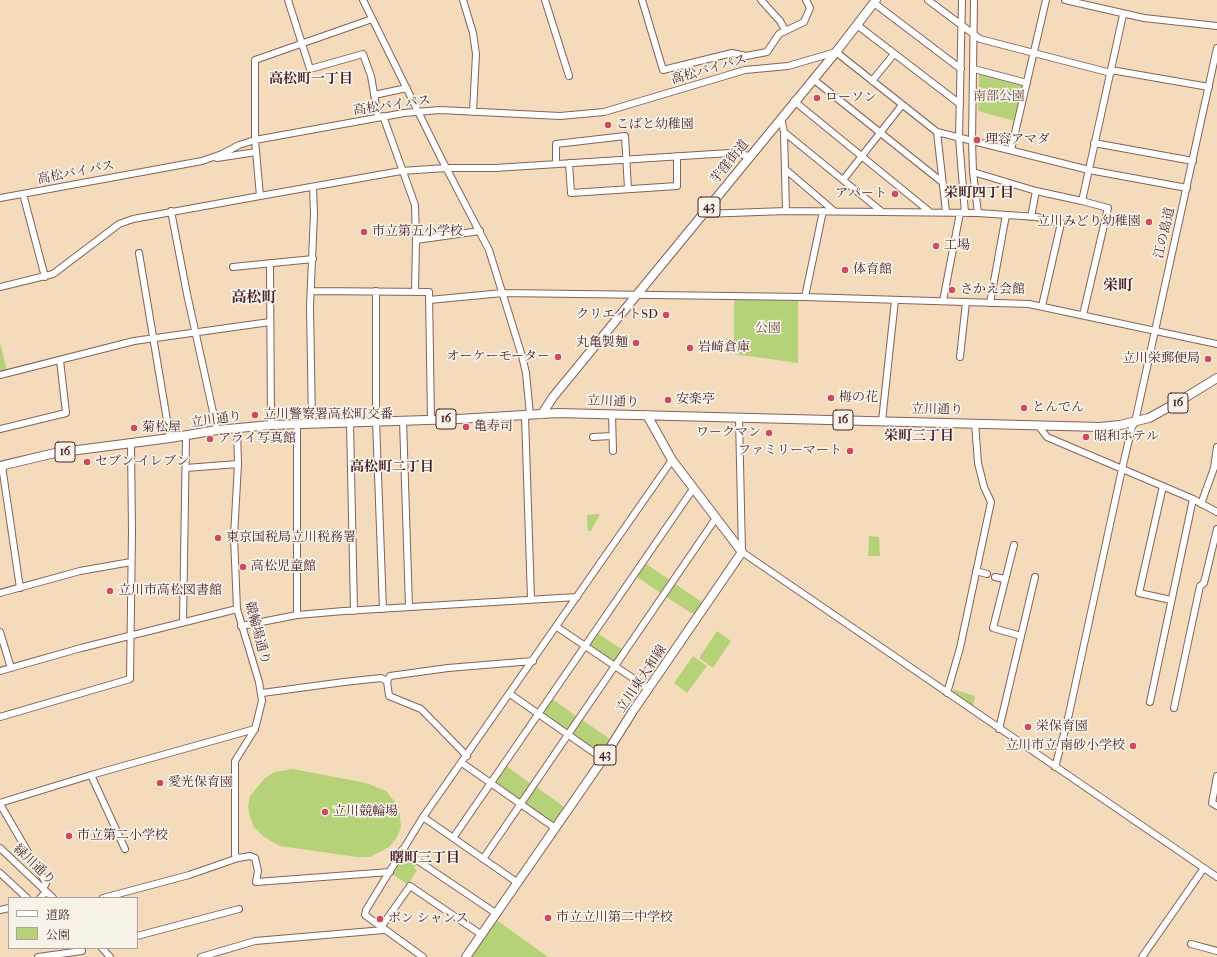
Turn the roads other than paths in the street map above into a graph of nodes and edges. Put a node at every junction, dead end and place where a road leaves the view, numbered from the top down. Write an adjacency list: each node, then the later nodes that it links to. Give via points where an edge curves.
1 (288, 0): 21 (street)
2 (363, 0): 15 (street)
3 (463, 0): 40 (street, via 476,49)
4 (545, 0): 29 (street)
5 (642, 0): 19 (street, via 663,70 732,52 746,56 767,52 779,34)
6 (761, 0): 19 (street)
7 (806, 0): 19 (street, via 810,8 804,22)
8 (928, 0): 17 (street)
9 (962, 0): 17 (street)
10 (974, 0): 20 (street)
11 (1046, 0): 24 (street)
12 (1065, 0): 14 (street)
13 (875, 2): 16 (main road, 芋窪街道 / 43); 26 (street)
14 (1123, 15): 18 (street); 28 (street)
15 (372, 20): 21 (street); 34 (street)
16 (857, 25): 23 (main road, 芋窪街道 / 43); 25 (street)
17 (963, 26): 20 (street); 26 (street)
18 (1217, 26)
19 (785, 30)
20 (973, 35): 24 (street); 27 (street)
21 (303, 44): 35 (street, via 310,68 363,54 371,76); 47 (street, via 255,60)
22 (1217, 50): 33 (street, 江の島道)
23 (836, 52): 30 (main road, 芋窪街道 / 43); 31 (street); 40 (street, 高松バイパス, via 788,66 745,70 604,112 560,116)
24 (1033, 53): 28 (street); 32 (street)
25 (894, 54): 31 (street); 37 (street)
26 (961, 69): 37 (street)
27 (974, 69): 32 (street); 48 (street)
28 (1111, 71): 33 (street); 49 (street)
29 (569, 76)
30 (813, 79): 36 (main road, 芋窪街道 / 43); 45 (street)
31 (872, 81): 38 (street)
32 (1026, 82): 50 (street)
33 (1209, 87): 57 (street, 江の島道)
34 (407, 88): 35 (street); 39 (street)
35 (374, 95): 41 (street)
36 (794, 102): 42 (main road, 芋窪街道 / 43); 54 (street)
37 (960, 104): 46 (street)
38 (902, 106): 44 (street); 45 (street)
39 (418, 111): 40 (street, 高松バイパス); 41 (street, 高松バイパス); 60 (street)
40 (472, 112)
41 (381, 117): 47 (street, 高松バイパス); 63 (street)
42 (781, 118): 43 (street); 53 (main road, 芋窪街道 / 43)
43 (784, 132): 61 (street); 65 (street)
44 (937, 132): 46 (street); 66 (street)
45 (880, 133): 54 (street); 66 (street)
46 (959, 138): 48 (street); 82 (street)
47 (255, 140): 51 (street); 56 (street, 高松バイパス)
48 (972, 141): 50 (street); 64 (street)
49 (1094, 143): 57 (street); 62 (street)
50 (1011, 150): 62 (street)
51 (256, 152): 56 (street); 72 (street)
52 (676, 156): 53 (street, via 732,153); 55 (street); 69 (street, via 677,186)
53 (750, 156): 84 (main road, 芋窪街道 / 43)
54 (862, 156): 65 (street); 80 (street)
55 (627, 160): 58 (street); 59 (street, via 625,136 556,144); 69 (street)
56 (202, 161): 71 (street, 高松バイパス)
57 (1193, 161): 68 (street, 江の島道)
58 (569, 163): 59 (street); 69 (street, via 571,193)
59 (556, 164): 60 (street)
60 (446, 168): 63 (street); 87 (street)
61 (785, 169): 76 (street); 78 (street)
62 (1089, 170): 68 (street); 74 (street)
63 (401, 172): 67 (street); 88 (street, via 415,205)
64 (973, 172): 70 (street); 83 (street)
65 (843, 180): 79 (street)
66 (942, 182): 81 (street)
67 (313, 187): 72 (street); 90 (street)
68 (1187, 188): 109 (street, 江の島道)
69 (628, 189)
70 (1036, 191): 74 (street); 86 (street)
71 (22, 194): 73 (street, 高松バイパス); 93 (street)
72 (260, 196): 75 (street)
73 (0, 198)
74 (1082, 201): 107 (street, via 1108,208)
75 (171, 211): 93 (street, via 119,224 53,274); 110 (street)
76 (786, 211): 77 (street); 84 (street)
77 (823, 211): 78 (street); 100 (street)
78 (834, 211): 79 (street)
79 (881, 211): 80 (street)
80 (930, 212): 81 (street)
81 (946, 212): 82 (street)
82 (963, 213): 83 (street); 103 (street)
83 (978, 213): 85 (street)
84 (703, 214): 99 (main road, 芋窪街道 / 43)
85 (1006, 215): 86 (street); 105 (street)
86 (1031, 217): 106 (street, via 1061,224)
87 (480, 231): 88 (street); 98 (street)
88 (416, 240): 97 (street)
89 (139, 253): 111 (street)
90 (313, 259): 91 (street); 95 (street)
91 (270, 263): 92 (street); 108 (street)
92 (233, 267)
93 (45, 277): 94 (street)
94 (0, 287)
95 (311, 291): 96 (street); 130 (street)
96 (376, 291): 97 (street); 124 (street)
97 (415, 291): 101 (street, via 428,292)
98 (503, 293): 99 (street); 101 (street); 120 (street, via 526,373)
99 (636, 295): 100 (street); 117 (main road, 芋窪街道 / 43)
100 (805, 297): 102 (street)
101 (429, 300): 123 (street)
102 (895, 300): 103 (street); 125 (street)
103 (943, 301): 104 (street)
104 (966, 302): 105 (street); 113 (street)
105 (990, 303): 106 (street)
106 (1042, 306): 107 (street)
107 (1083, 315): 109 (street)
108 (270, 322): 110 (street); 131 (street)
109 (1154, 330): 112 (street); 127 (street, 江の島道)
110 (196, 331): 111 (street); 135 (street)
111 (153, 338): 114 (street); 139 (street)
112 (1217, 344)
113 (960, 357)
114 (60, 360): 115 (street); 134 (street, via 66,413)
115 (0, 375)
116 (1217, 378): 127 (main road, 立川通り / 16, via 1149,418)
117 (542, 414): 118 (main road, 立川通り / 16); 120 (main road, 立川通り / 16)
118 (612, 414): 119 (main road, 立川通り / 16); 137 (street)
119 (647, 415): 121 (main road, 立川通り / 16); 143 (main road)
120 (528, 416): 123 (main road, 立川通り / 16); 166 (street)
121 (739, 418): 125 (main road, 立川通り / 16); 156 (street)
122 (403, 420): 123 (main road, 立川通り / 16); 124 (main road, 立川通り / 16); 168 (street)
123 (431, 420)
124 (376, 421): 126 (main road, 立川通り / 16); 170 (street)
125 (882, 421): 128 (main road, 立川通り / 16)
126 (350, 422): 130 (main road, 立川通り / 16); 171 (street)
127 (1135, 422): 132 (main road, 立川通り / 16, via 1100,427); 147 (street, 江の島道)
128 (975, 423): 132 (main road, 立川通り / 16); 158 (street, via 978,463 991,502)
129 (297, 424): 130 (main road, 立川通り / 16); 131 (main road, 立川通り / 16); 172 (street)
130 (312, 424)
131 (271, 425): 133 (main road, 立川通り / 16)
132 (1038, 425): 147 (street, via 1047,437)
133 (236, 428): 135 (main road, 立川通り / 16); 144 (street, 競輪場通り)
134 (0, 429)
135 (217, 430): 136 (main road, 立川通り / 16)
136 (186, 436): 139 (main road, 立川通り / 16); 146 (street)
137 (612, 436): 138 (street); 142 (street)
138 (593, 437)
139 (170, 438): 140 (main road, 立川通り / 16)
140 (131, 444): 145 (main road, 立川通り / 16, via 55,453); 157 (street)
141 (1217, 447): 151 (street, via 1214,468)
142 (613, 451)
143 (672, 460): 149 (main road); 165 (street)
144 (238, 464): 146 (street); 169 (street, 競輪場通り, via 234,537)
145 (1, 466): 163 (street)
146 (186, 468): 173 (street)
147 (1122, 469): 148 (street); 199 (street, 江の島道, via 1067,723)
148 (1163, 486): 150 (street); 167 (street, via 1139,593)
149 (693, 489): 153 (main road); 179 (street)
150 (1193, 499): 151 (street); 167 (street)
151 (1201, 504): 152 (street)
152 (1217, 512)
153 (716, 518): 156 (main road); 181 (street)
154 (1217, 529): 190 (street, via 1204,583 1200,586)
155 (1014, 545): 162 (street)
156 (742, 552): 185 (main road, 立川東大和線 / 43); 187 (street)
157 (131, 562): 163 (street, via 80,571); 177 (street)
158 (976, 571): 159 (street); 187 (street, via 960,648)
159 (987, 574)
160 (994, 577): 162 (street)
161 (1035, 577): 178 (street)
162 (1005, 579): 178 (street, via 993,628)
163 (20, 588): 164 (street)
164 (0, 593)
165 (578, 597): 166 (street); 175 (street)
166 (531, 599): 168 (street)
167 (1171, 600): 189 (street)
168 (409, 607): 170 (street)
169 (237, 609): 173 (street); 174 (street, 競輪場通り)
170 (382, 609): 171 (street)
171 (354, 611): 172 (street)
172 (297, 615): 174 (street)
173 (183, 622): 177 (street)
174 (241, 626): 186 (street, 競輪場通り)
175 (557, 627): 179 (street); 180 (street)
176 (0, 632): 182 (street)
177 (130, 636): 182 (street); 192 (street, via 130,678)
178 (1021, 636): 194 (street)
179 (586, 647): 181 (street); 191 (street)
180 (533, 661): 184 (street, via 416,672 390,676); 188 (street)
181 (615, 666): 185 (street); 195 (street)
182 (10, 668): 183 (street)
183 (0, 671)
184 (387, 681): 186 (street, via 381,678); 196 (street, via 389,696 421,709)
185 (649, 689): 197 (main road, 立川東大和線 / 43)
186 (262, 693): 193 (street, 競輪場通り)
187 (947, 693): 194 (street)
188 (508, 696): 191 (street); 196 (street)
189 (1150, 702)
190 (1174, 708)
191 (539, 715): 195 (street); 202 (street)
192 (0, 717)
193 (255, 729): 200 (street); 212 (street, 競輪場通り, via 235,761 235,855)
194 (999, 729): 199 (street)
195 (569, 736): 197 (street); 204 (street)
196 (467, 756): 198 (street)
197 (603, 759): 207 (main road, 立川東大和線 / 43)
198 (462, 763): 202 (street); 206 (street)
199 (1055, 767): 214 (street)
200 (92, 775): 203 (street); 209 (street)
201 (1217, 776): 205 (street, via 1212,804)
202 (492, 784): 204 (street); 208 (street)
203 (0, 804): 219 (street, via 46,883)
204 (522, 805): 207 (street); 213 (street)
205 (1217, 806)
206 (424, 817): 208 (street); 210 (street)
207 (555, 828): 218 (main road, 立川東大和線 / 43)
208 (453, 838): 213 (street)
209 (125, 849)
210 (402, 850): 215 (street); 225 (street)
211 (1, 851): 219 (street, 緑川通り)
212 (238, 858): 215 (street, via 255,858 258,871 256,882); 223 (street, via 189,875)
213 (483, 859): 218 (street)
214 (1204, 868): 217 (street); 239 (street)
215 (390, 872): 226 (street, via 365,915)
216 (0, 873): 220 (street)
217 (1217, 877)
218 (518, 883): 225 (main road, 立川東大和線 / 43)
219 (44, 891): 221 (street); 222 (street, 緑川通り)
220 (26, 897)
221 (41, 897)
222 (52, 897)
223 (107, 897)
224 (240, 909): 228 (street)
225 (497, 914): 227 (main road, 立川東大和線 / 43)
226 (383, 928): 227 (street, via 410,886); 236 (street, via 255,940); 237 (street)
227 (482, 935): 238 (main road, 立川東大和線 / 43)
228 (138, 936)
229 (1191, 944): 232 (street)
230 (103, 949): 235 (street)
231 (80, 950): 233 (street); 234 (street)
232 (1217, 951)
233 (38, 957)
234 (87, 957)
235 (110, 957)
236 (201, 957)
237 (423, 957)
238 (466, 957)
239 (1142, 957)

